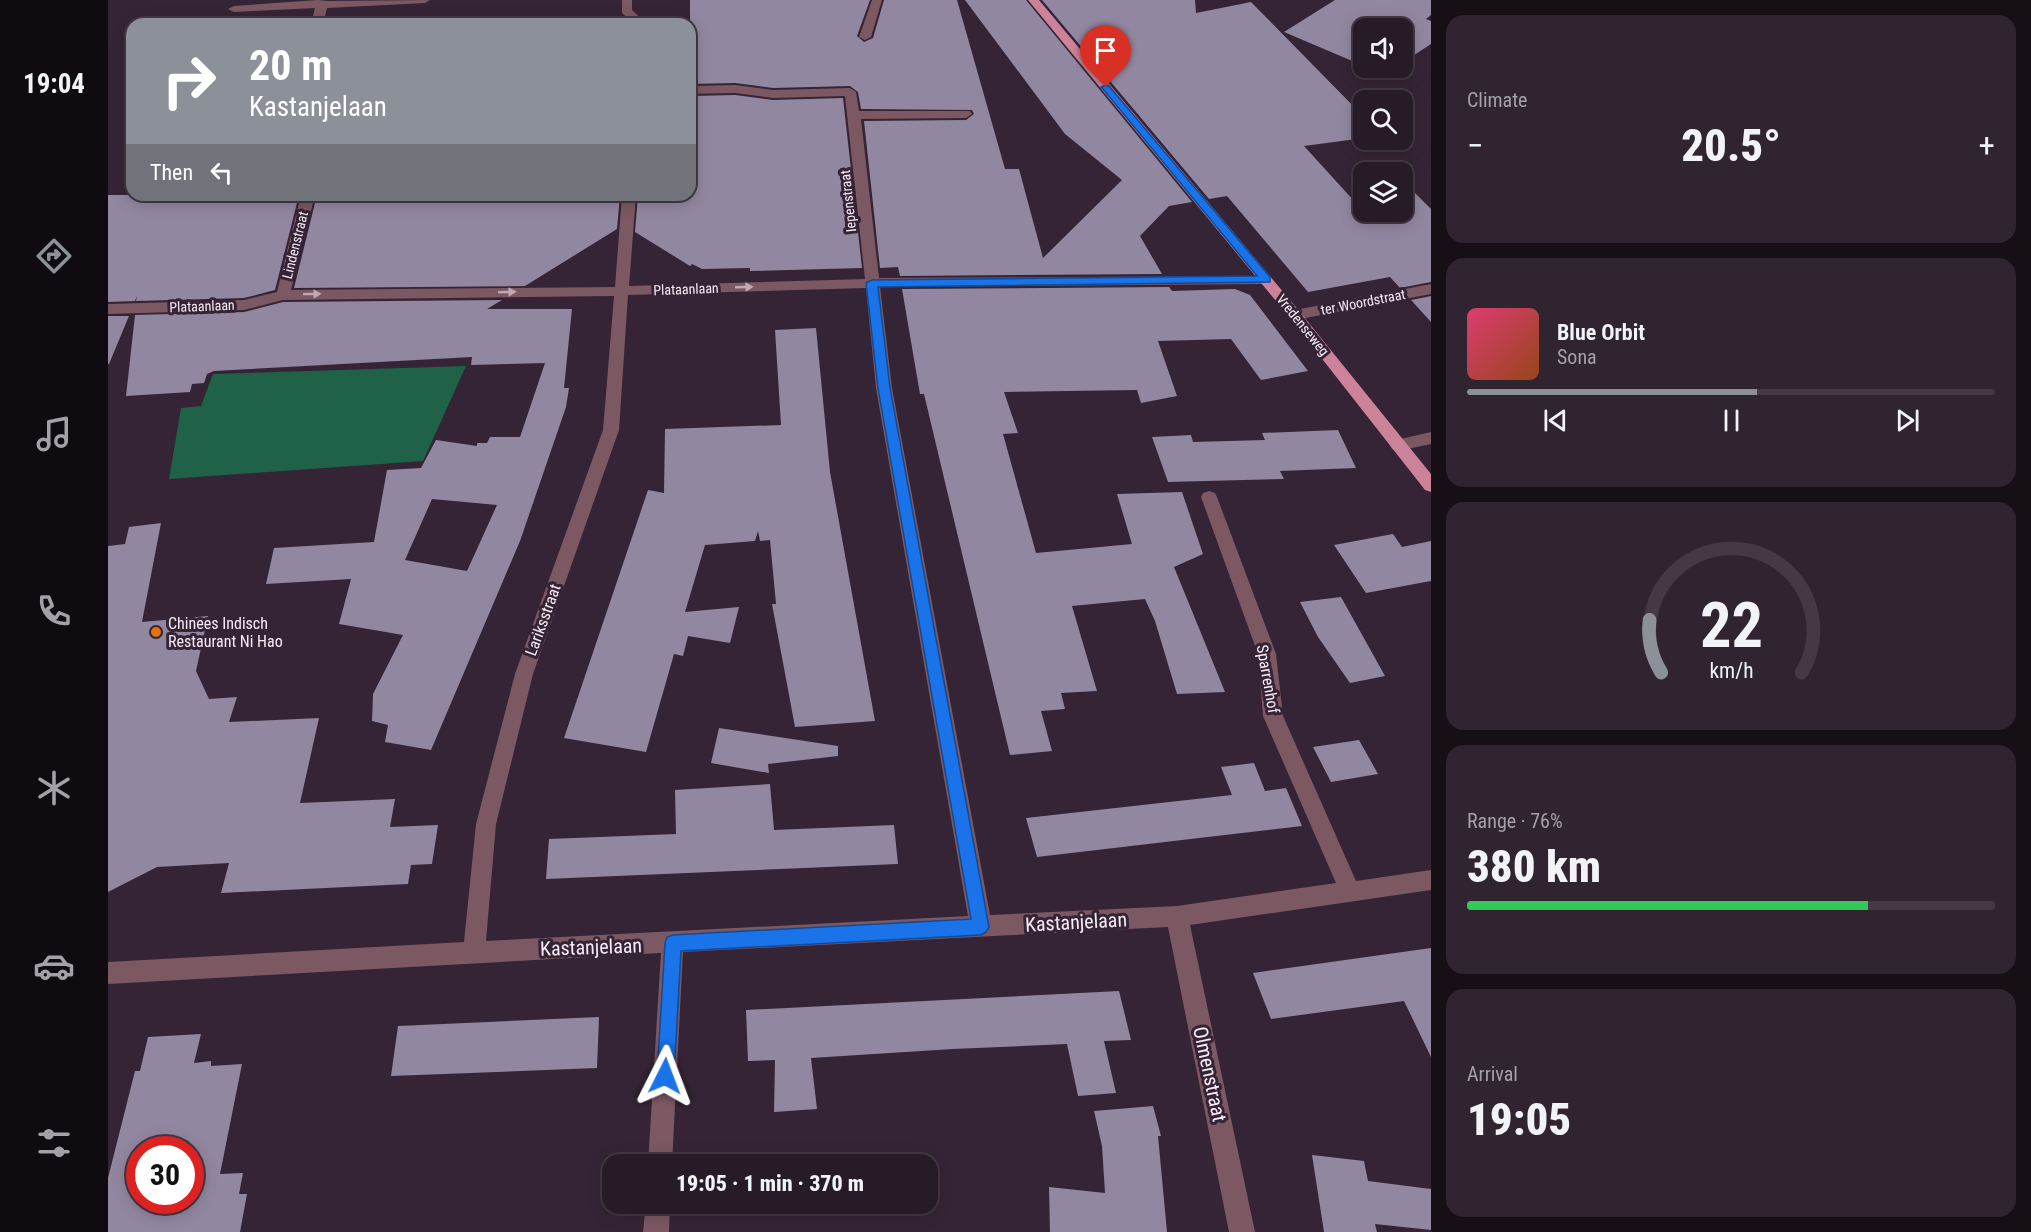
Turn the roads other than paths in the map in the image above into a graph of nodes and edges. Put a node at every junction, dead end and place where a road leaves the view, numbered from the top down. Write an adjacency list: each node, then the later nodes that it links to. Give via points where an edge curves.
1 (425, 0): 5 (street)
2 (627, 0): 8 (street, via 626,11)
3 (877, 0): 9 (street)
4 (1033, 0): 15 (main road, Vredenseweg)
5 (323, 2): 6 (street); 7 (street)
6 (234, 9)
7 (319, 18)
8 (634, 18)
9 (865, 37)
10 (696, 90): 12 (street, Iepenstraat, via 773,94 850,92)
11 (966, 114): 12 (street)
12 (854, 115): 16 (street, Iepenstraat)
13 (306, 201): 19 (street, Lindenstraat)
14 (629, 201): 18 (street, Lariksstraat)
15 (1266, 280): 16 (street, Plataanlaan); 21 (main road, Vredenseweg)
16 (872, 283): 18 (street, Plataanlaan, one-way to 16); 29 (street, Iepenstraat, via 884,388)
17 (1431, 289): 21 (street, ter Woordstraat)
18 (622, 291): 19 (street, Plataanlaan, one-way to 18); 31 (street, Lariksstraat, via 611,430 524,674 486,824)
19 (282, 295): 20 (street, Plataanlaan, via 244,305)
20 (108, 309)
21 (1295, 315): 23 (main road, Vredenseweg)
22 (1431, 438): 23 (street)
23 (1398, 445): 24 (main road, Vredenseweg)
24 (1431, 486)
25 (1209, 497): 27 (street, Sparrenhof, via 1267,654 1272,716)
26 (1431, 880): 27 (street, Kastanjelaan)
27 (1350, 891): 28 (street, Kastanjelaan)
28 (1177, 916): 29 (street, Kastanjelaan); 36 (street, Olmenstraat)
29 (981, 927): 30 (street, Kastanjelaan)
30 (673, 943): 31 (street, Kastanjelaan); 33 (street)
31 (474, 952): 32 (street, Kastanjelaan)
32 (108, 973)
33 (661, 1154)
34 (657, 1214): 35 (street)
35 (656, 1232)
36 (1242, 1232)

